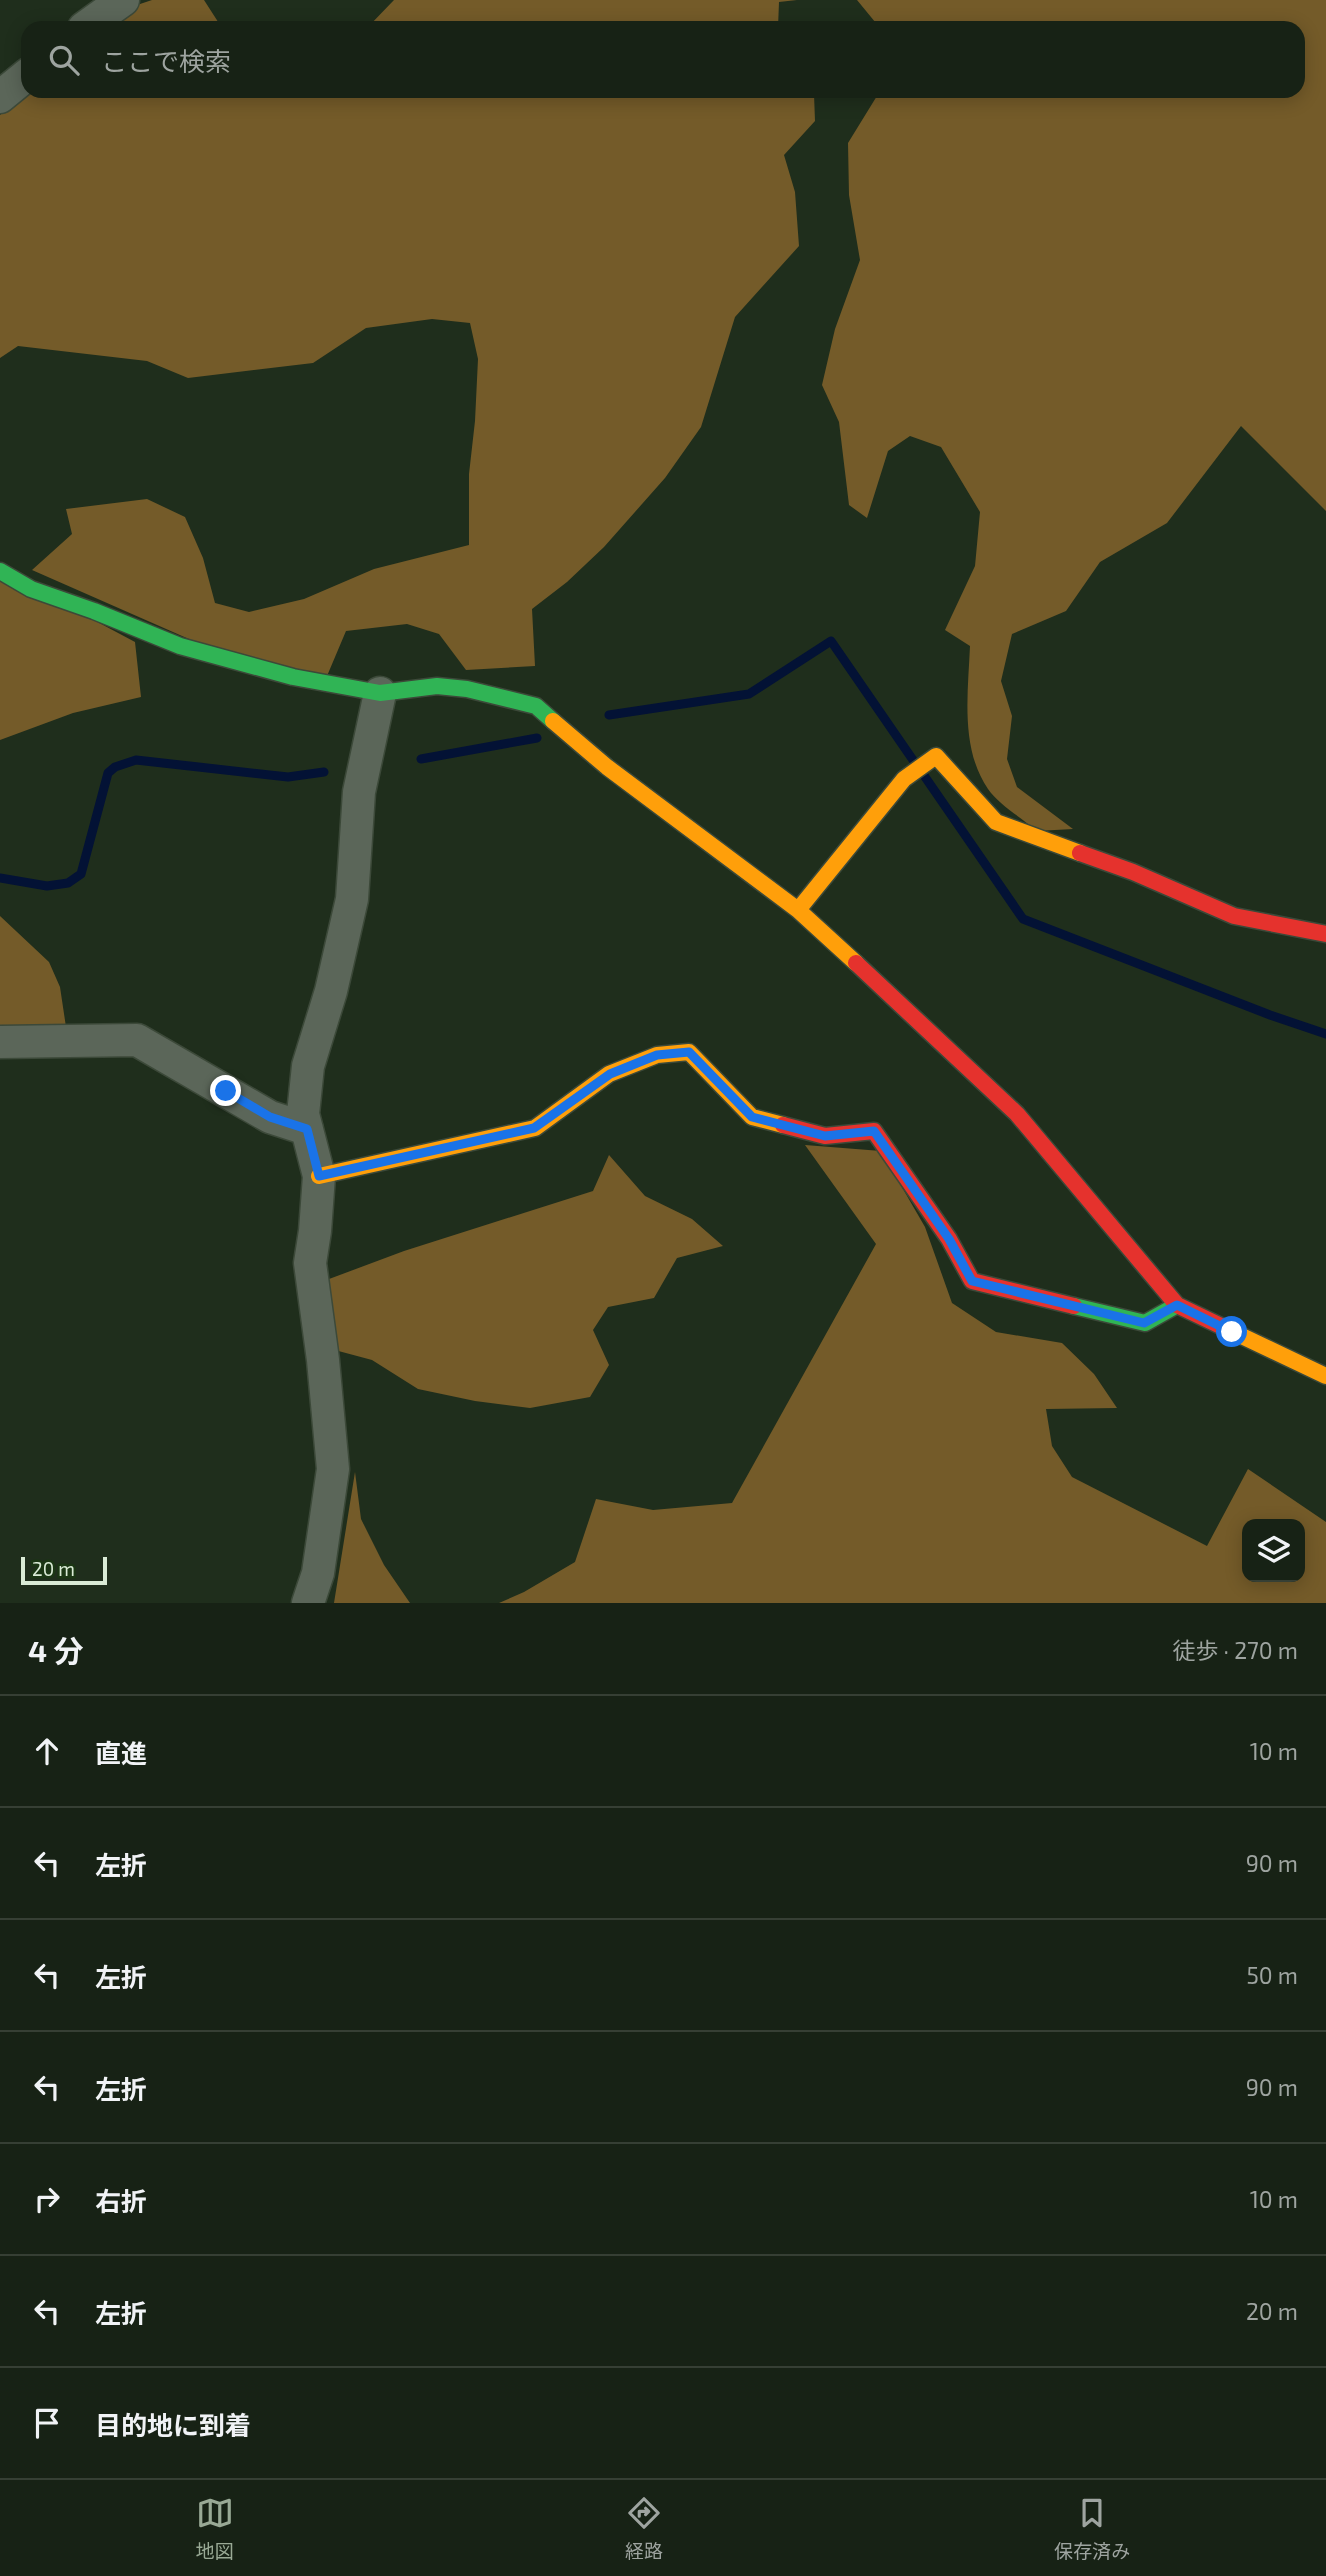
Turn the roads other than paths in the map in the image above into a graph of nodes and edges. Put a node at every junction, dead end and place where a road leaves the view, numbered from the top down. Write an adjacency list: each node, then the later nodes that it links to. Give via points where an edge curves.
1 (123, 0): 2 (street)
2 (94, 21)
3 (21, 80): 4 (street)
4 (0, 97)
5 (0, 571): 6 (street, via 31,589 180,646 293,677)
6 (380, 693): 7 (street, via 437,686 536,706 607,767); 10 (street, via 359,792 352,899 308,1066 303,1114)
7 (798, 910): 8 (street, via 904,779 936,756 996,822 1133,872 1234,916); 12 (street, via 1017,1114)
8 (1326, 934)
9 (0, 1042): 10 (street, via 137,1040 270,1117)
10 (307, 1129): 11 (street)
11 (319, 1176): 12 (street, via 534,1128 610,1074 657,1055 689,1052 752,1117 825,1136 874,1131 949,1239 972,1281 1144,1323); 14 (street, via 310,1263 332,1469 322,1555)
12 (1177, 1305): 13 (street)
13 (1326, 1376)
14 (309, 1603)

